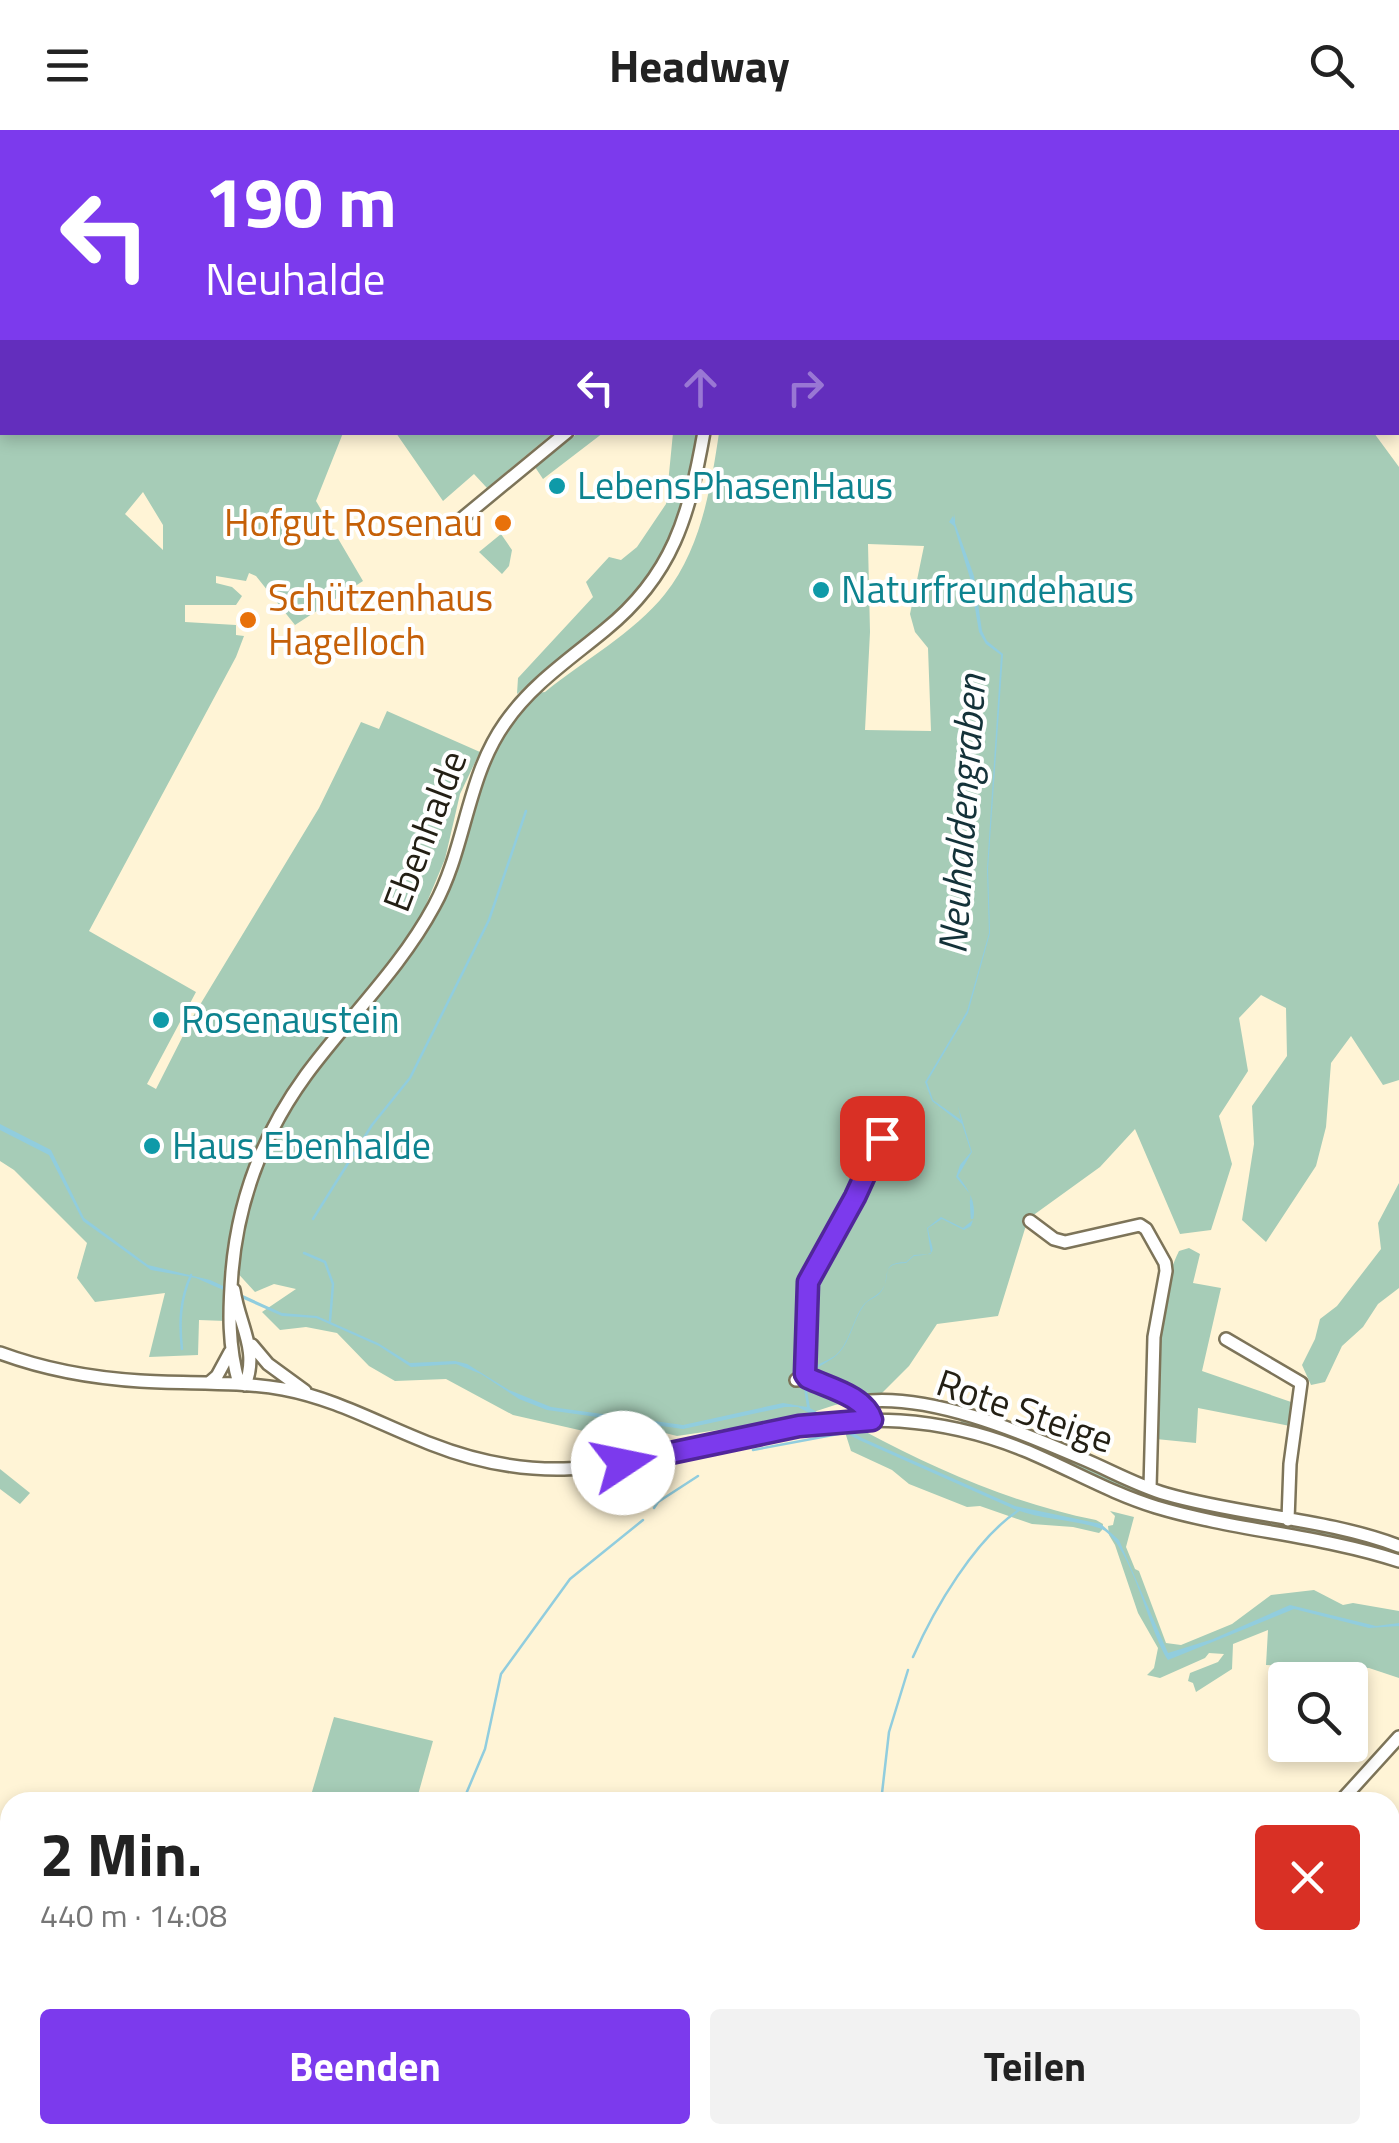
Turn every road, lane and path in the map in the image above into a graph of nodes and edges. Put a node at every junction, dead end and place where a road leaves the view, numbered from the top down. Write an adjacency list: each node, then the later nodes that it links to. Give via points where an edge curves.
1 (563, 435): 3 (street)
2 (703, 435): 6 (street, Ebenhalde, via 689,508 665,564 628,609 506,721 480,767 451,870 430,914 281,1113 247,1191)
3 (459, 520)
4 (882, 1138): 14 (street, via 808,1282 802,1379)
5 (1030, 1221): 16 (street, Rote Steige, via 1066,1242 1140,1226 1165,1262 1154,1338)
6 (232, 1276): 8 (street, Ebenhalde); 9 (street, Ebenhalde)
7 (1226, 1339): 17 (street, via 1301,1383)
8 (250, 1342): 12 (street, Ebenhalde, via 252,1366); 13 (street, via 280,1375)
9 (230, 1352): 11 (street); 12 (street, Ebenhalde)
10 (0, 1354): 11 (street, via 78,1375)
11 (209, 1383): 12 (street)
12 (242, 1385): 13 (street)
13 (313, 1396): 15 (street, via 447,1450 530,1468 612,1464 799,1426)
14 (859, 1402): 15 (street); 16 (street, Rote Steige, via 928,1407 998,1426)
15 (868, 1420): 19 (street, via 980,1435 1158,1508)
16 (1150, 1488): 17 (street, Rote Steige)
17 (1288, 1520): 18 (street, Rote Steige)
18 (1399, 1546)
19 (1399, 1561)
20 (1399, 1737): 21 (street)
21 (1349, 1792)

